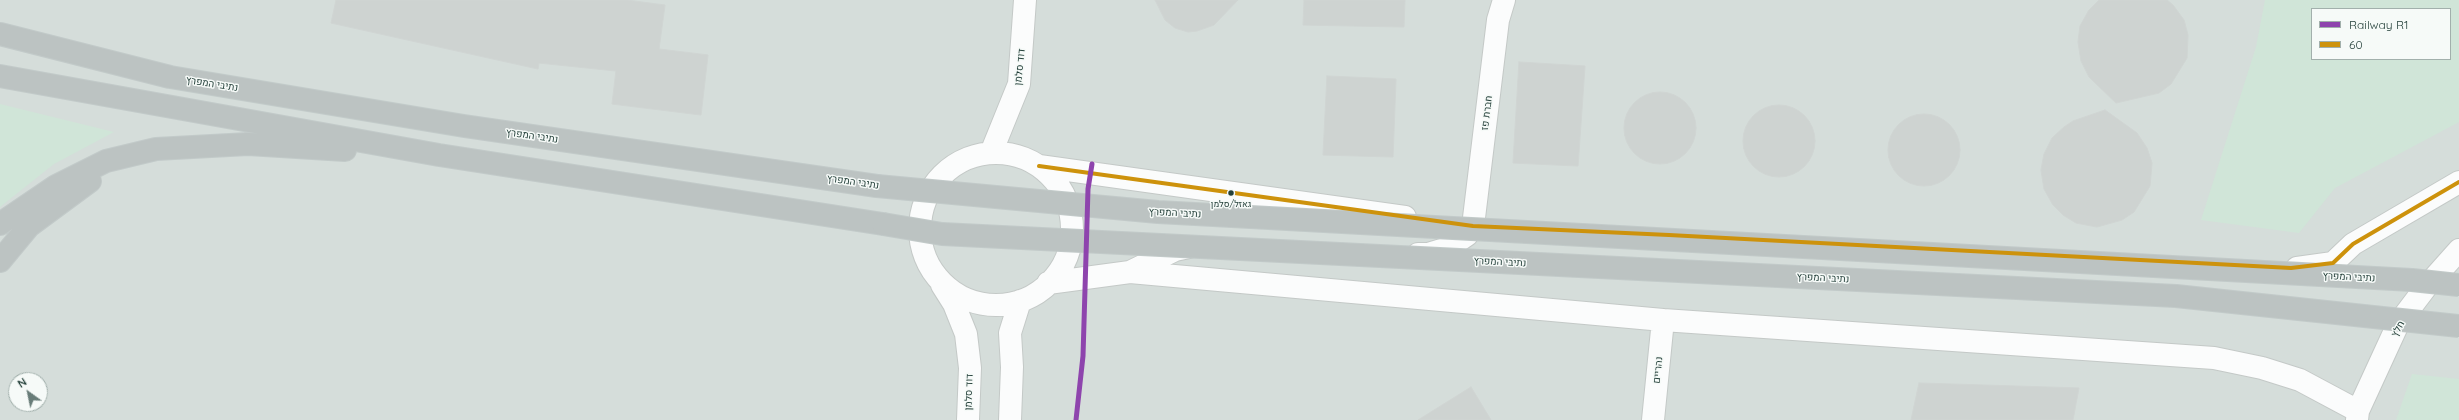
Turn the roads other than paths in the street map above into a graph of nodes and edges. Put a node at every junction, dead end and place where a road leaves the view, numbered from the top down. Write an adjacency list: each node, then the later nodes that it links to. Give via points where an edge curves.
1 (1025, 0): 6 (street, דוד סלמן, via 1019,84)
2 (1504, 0): 11 (street, חברת פז, via 1498,20)
3 (0, 34): 17 (highway, נתיבי המפרץ, bridge, via 170,77 464,126 877,186 1158,212)
4 (0, 76): 7 (highway, נתיבי המפרץ)
5 (156, 149): 7 (highway, via 248,144); 10 (highway, via 106,161 56,186); 13 (highway, via 89,182 28,226)
6 (991, 153): 8 (street, via 1016,155); 15 (street, via 968,158 948,170 932,187 922,209 920,232 924,256)
7 (440, 156): 20 (highway, נתיבי המפרץ, bridge, via 942,234 2176,296)
8 (1039, 166): 11 (street); 16 (street, via 1055,181 1067,200 1072,222 1070,245 1065,258)
9 (2459, 182): 11 (street, via 2353,244 2333,263 2291,268)
10 (0, 224)
11 (1473, 226): 14 (street, via 1458,242 1428,254 1225,239 1175,250)
12 (2459, 250): 21 (street, חלץ, via 2398,324)
13 (0, 261)
14 (1130, 272): 16 (street); 19 (street)
15 (936, 276): 18 (street, via 953,292 974,302 997,305); 22 (street, דוד סלמן, via 954,304 966,334 970,368)
16 (1048, 283): 18 (street, via 1035,294)
17 (2459, 285)
18 (1020, 301): 23 (street, via 1010,333)
19 (1664, 320): 21 (street, via 2214,358 2262,368 2300,380); 24 (street, נהריים)
20 (2459, 326)
21 (2358, 416)
22 (968, 420)
23 (1010, 420)
24 (1653, 420)

